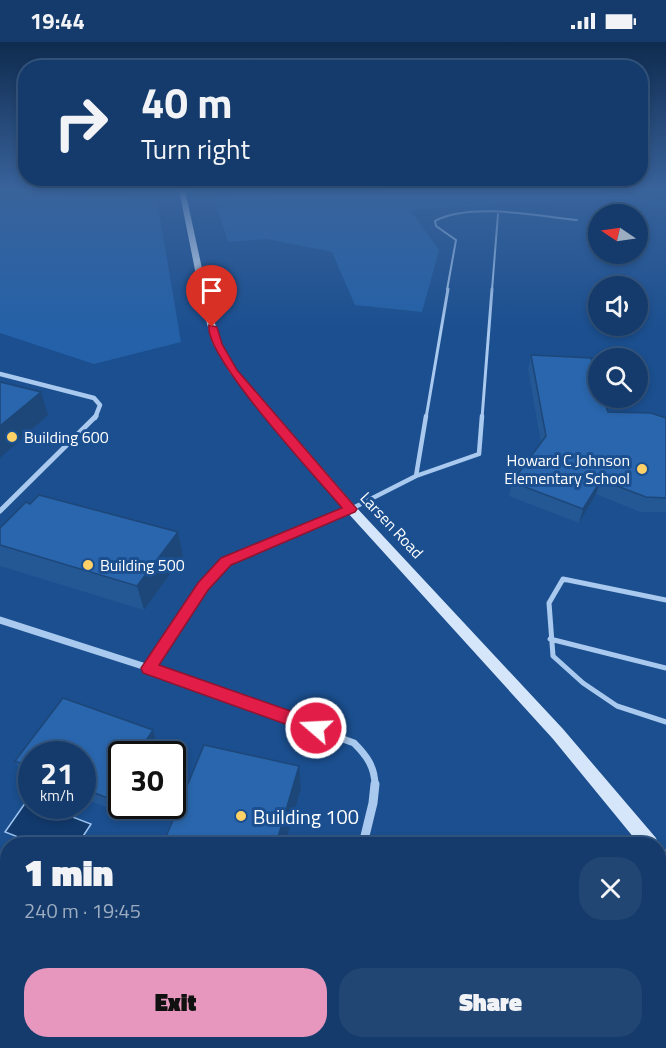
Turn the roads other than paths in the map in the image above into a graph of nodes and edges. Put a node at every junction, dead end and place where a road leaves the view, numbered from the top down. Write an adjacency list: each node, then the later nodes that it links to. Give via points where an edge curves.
1 (192, 237): 6 (street, Larsen Road, via 207,310 224,358)
2 (451, 237): 5 (lane, via 456,240)
3 (496, 237): 5 (lane, via 479,454)
4 (0, 374): 7 (street, via 87,395 100,405 95,418)
5 (416, 476): 6 (lane)
6 (351, 509): 11 (street, via 226,562 203,586); 15 (street, Larsen Road, via 558,734)
7 (0, 511)
8 (666, 600): 10 (lane, via 564,579 549,603)
9 (0, 620): 11 (street)
10 (549, 639): 12 (lane); 13 (lane, via 553,656 584,683 617,706)
11 (149, 668): 14 (street, via 354,742 373,761 376,774)
12 (666, 668)
13 (666, 722)
14 (365, 837)
15 (644, 837)

